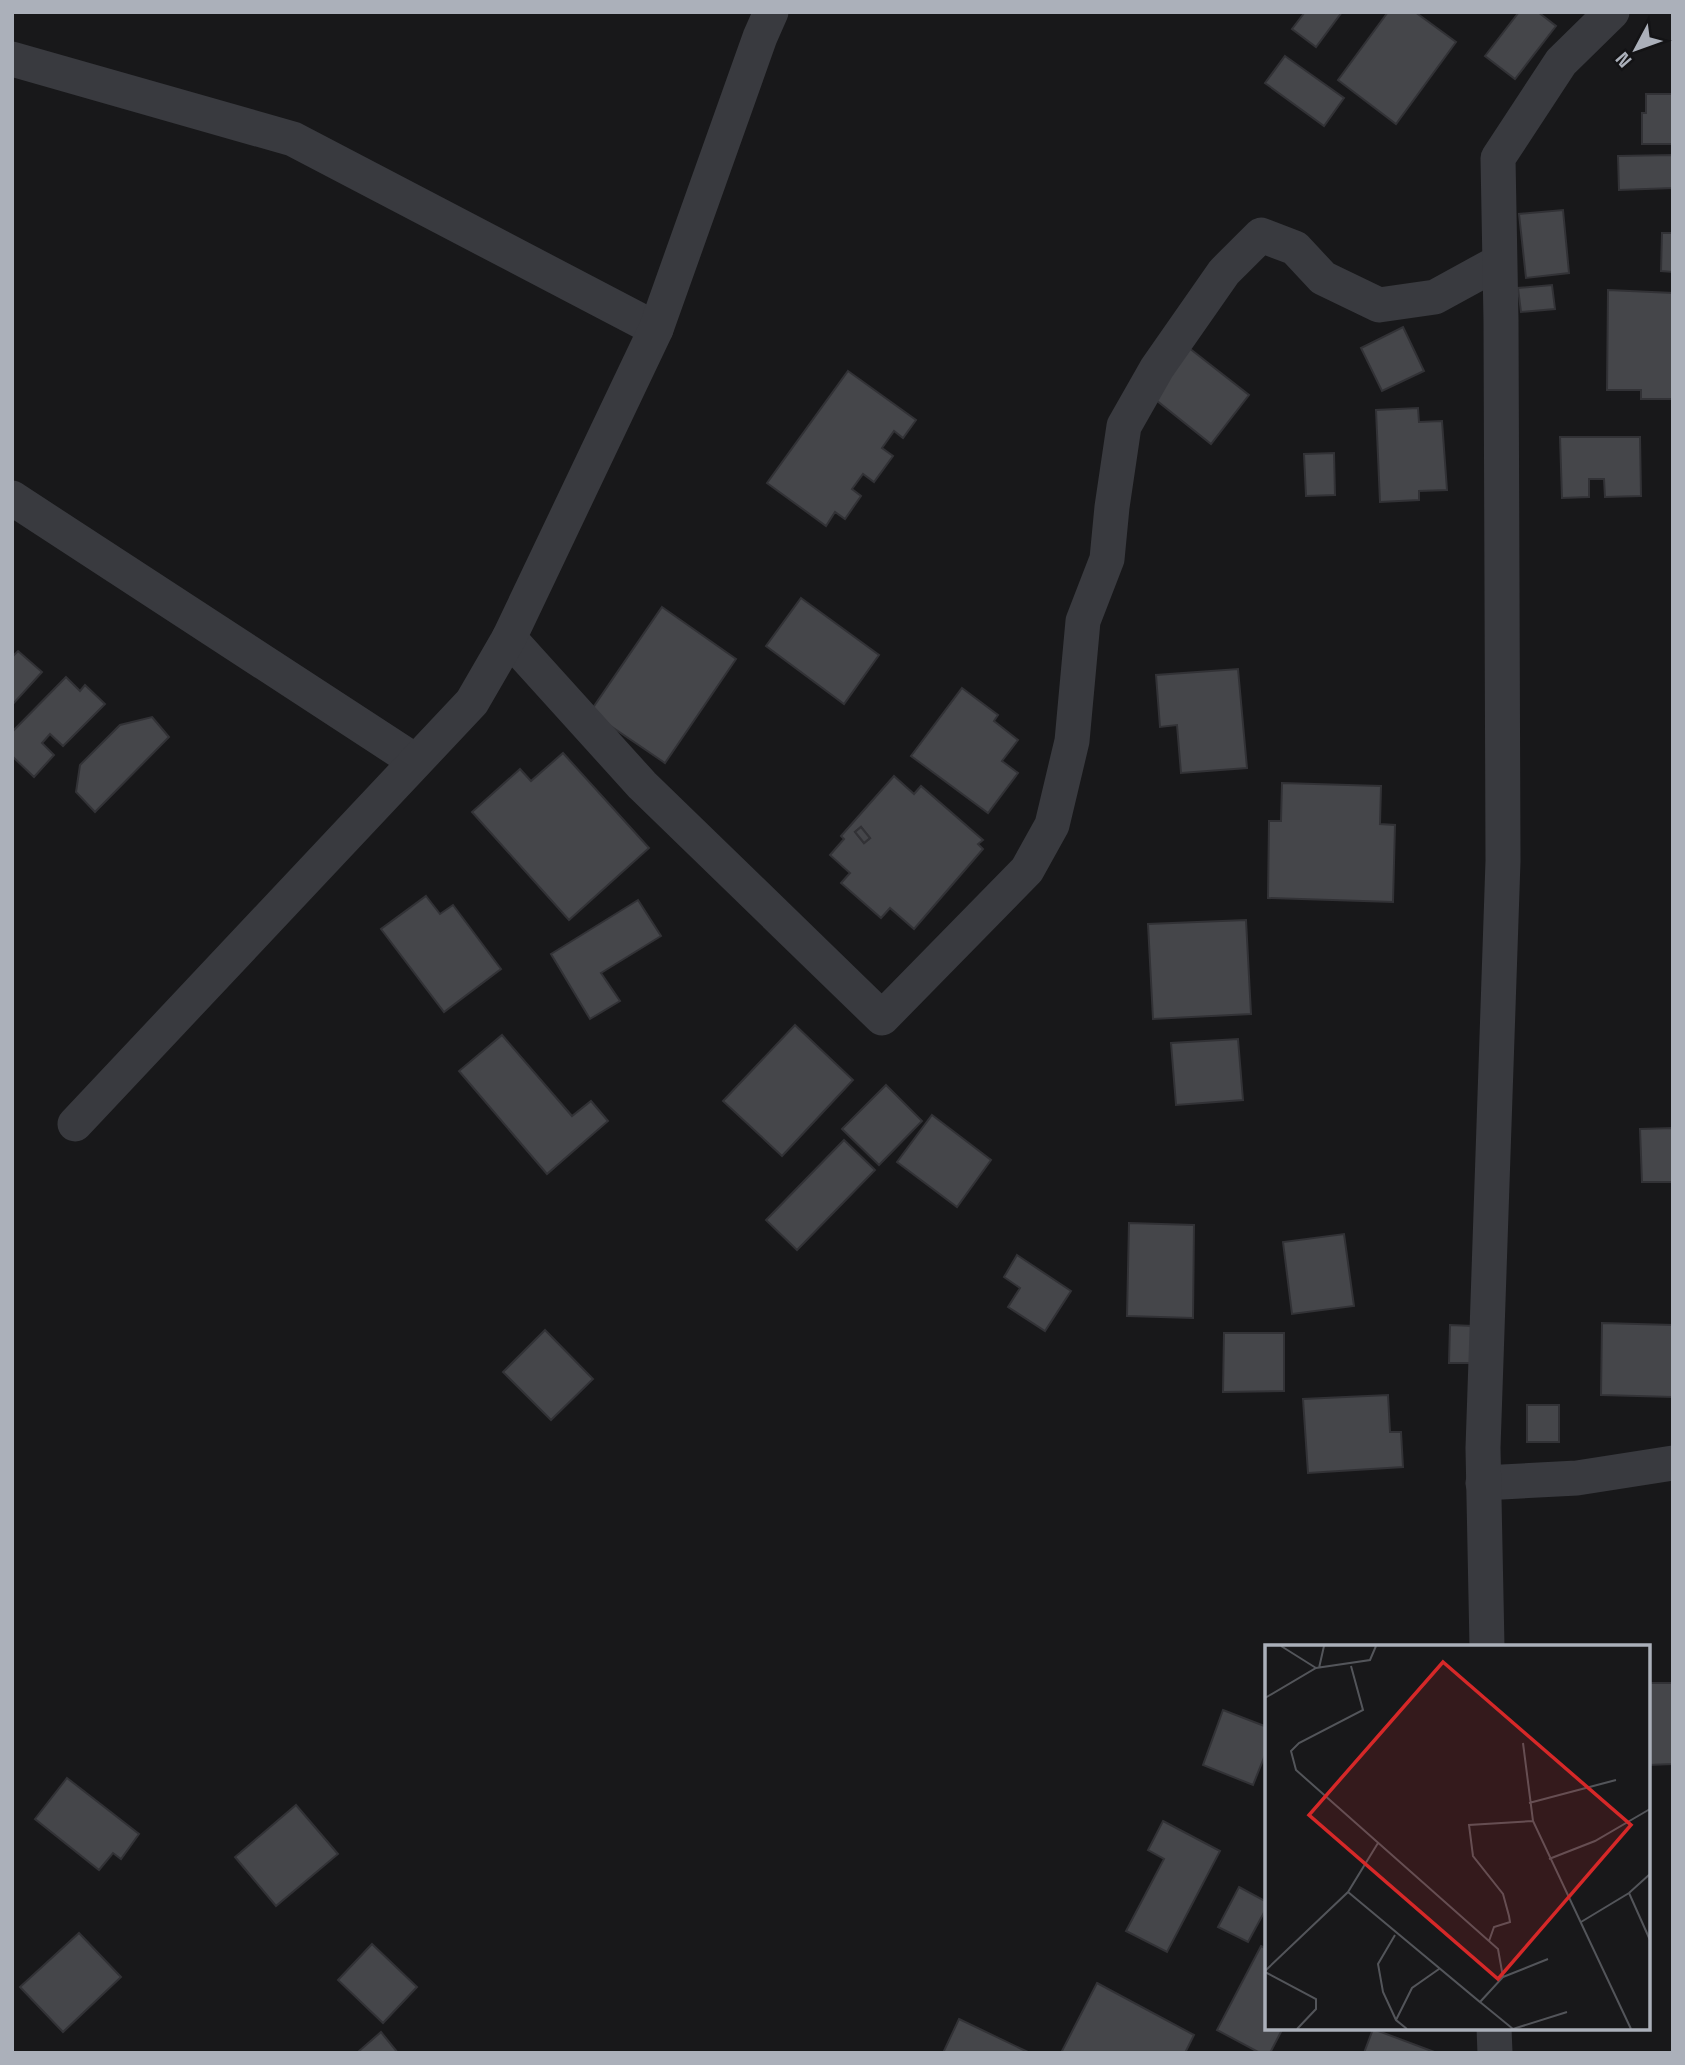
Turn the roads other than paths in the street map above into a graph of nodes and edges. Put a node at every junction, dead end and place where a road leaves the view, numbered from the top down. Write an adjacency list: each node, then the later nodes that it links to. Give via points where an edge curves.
1 (771, 12): 5 (street)
2 (1612, 12): 4 (street, via 1561,62 1498,158)
3 (12, 59): 5 (street, via 293,139)
4 (1499, 261): 7 (street, via 1434,297 1378,304 1323,278 1295,248 1261,235 1224,272 1157,368 1124,425 1108,559 1083,621 1072,741 1052,825 1027,870 882,1018 642,785); 11 (street, via 1503,861)
5 (656, 329): 7 (street)
6 (12, 498): 8 (street)
7 (509, 638): 8 (street, via 472,702)
8 (415, 761): 9 (street)
9 (75, 1124)
10 (1673, 1464): 11 (street, via 1577,1478)
11 (1483, 1483): 12 (street)
12 (1487, 1645)
13 (1494, 2030): 14 (street)
14 (1495, 2053)

